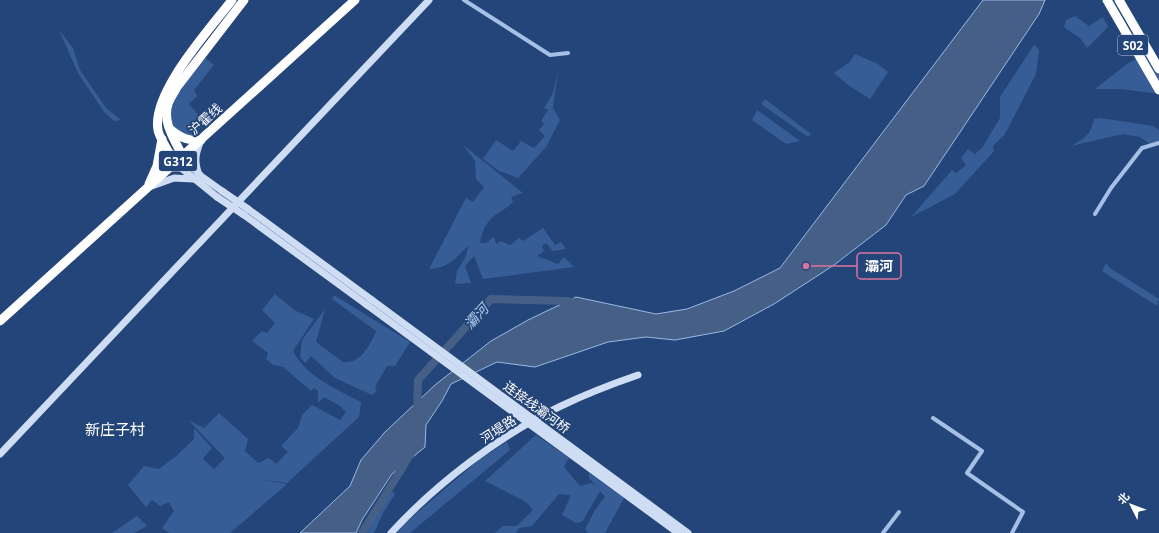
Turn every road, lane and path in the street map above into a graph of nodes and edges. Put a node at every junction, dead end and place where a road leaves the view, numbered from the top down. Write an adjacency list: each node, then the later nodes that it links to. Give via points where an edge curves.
1 (232, 0): 12 (highway, via 180,68 165,93 158,112 158,131)
2 (244, 0): 11 (highway, via 177,87 168,104 166,116)
3 (355, 0): 13 (highway, 沪霍线 / G312)
4 (429, 0): 25 (main road)
5 (464, 0): 8 (street, via 550,55)
6 (1107, 0): 10 (highway, S02)
7 (1119, 0): 9 (highway, S02)
8 (568, 53)
9 (1159, 69)
10 (1159, 90)
11 (169, 129): 13 (highway, via 187,140); 15 (highway)
12 (162, 139): 16 (highway); 18 (highway, via 157,166)
13 (201, 140): 15 (highway, 沪霍线 / G312); 17 (main road, via 195,163)
14 (1159, 143): 20 (street, via 1142,148)
15 (183, 157): 16 (highway, 沪霍线 / G312); 17 (main road)
16 (175, 163): 17 (main road); 18 (highway, 沪霍线 / G312)
17 (196, 176): 18 (main road, via 174,178); 19 (main road, bridge, via 222,191); 19 (main road, bridge, via 216,197)
18 (148, 188): 22 (highway, 沪霍线 / G312)
19 (246, 212): 21 (main road)
20 (1095, 214)
21 (369, 302): 28 (main road, 连接线灞河桥, bridge); 29 (main road, 连接线灞河桥, bridge)
22 (0, 321)
23 (638, 375): 27 (main road, 河堤路, via 606,386 539,417 481,455 438,488)
24 (933, 418): 31 (street, via 982,451 967,473 1023,512)
25 (0, 454)
26 (899, 512): 30 (street)
27 (391, 533)
28 (678, 533)
29 (688, 533)
30 (883, 533)
31 (1012, 533)

